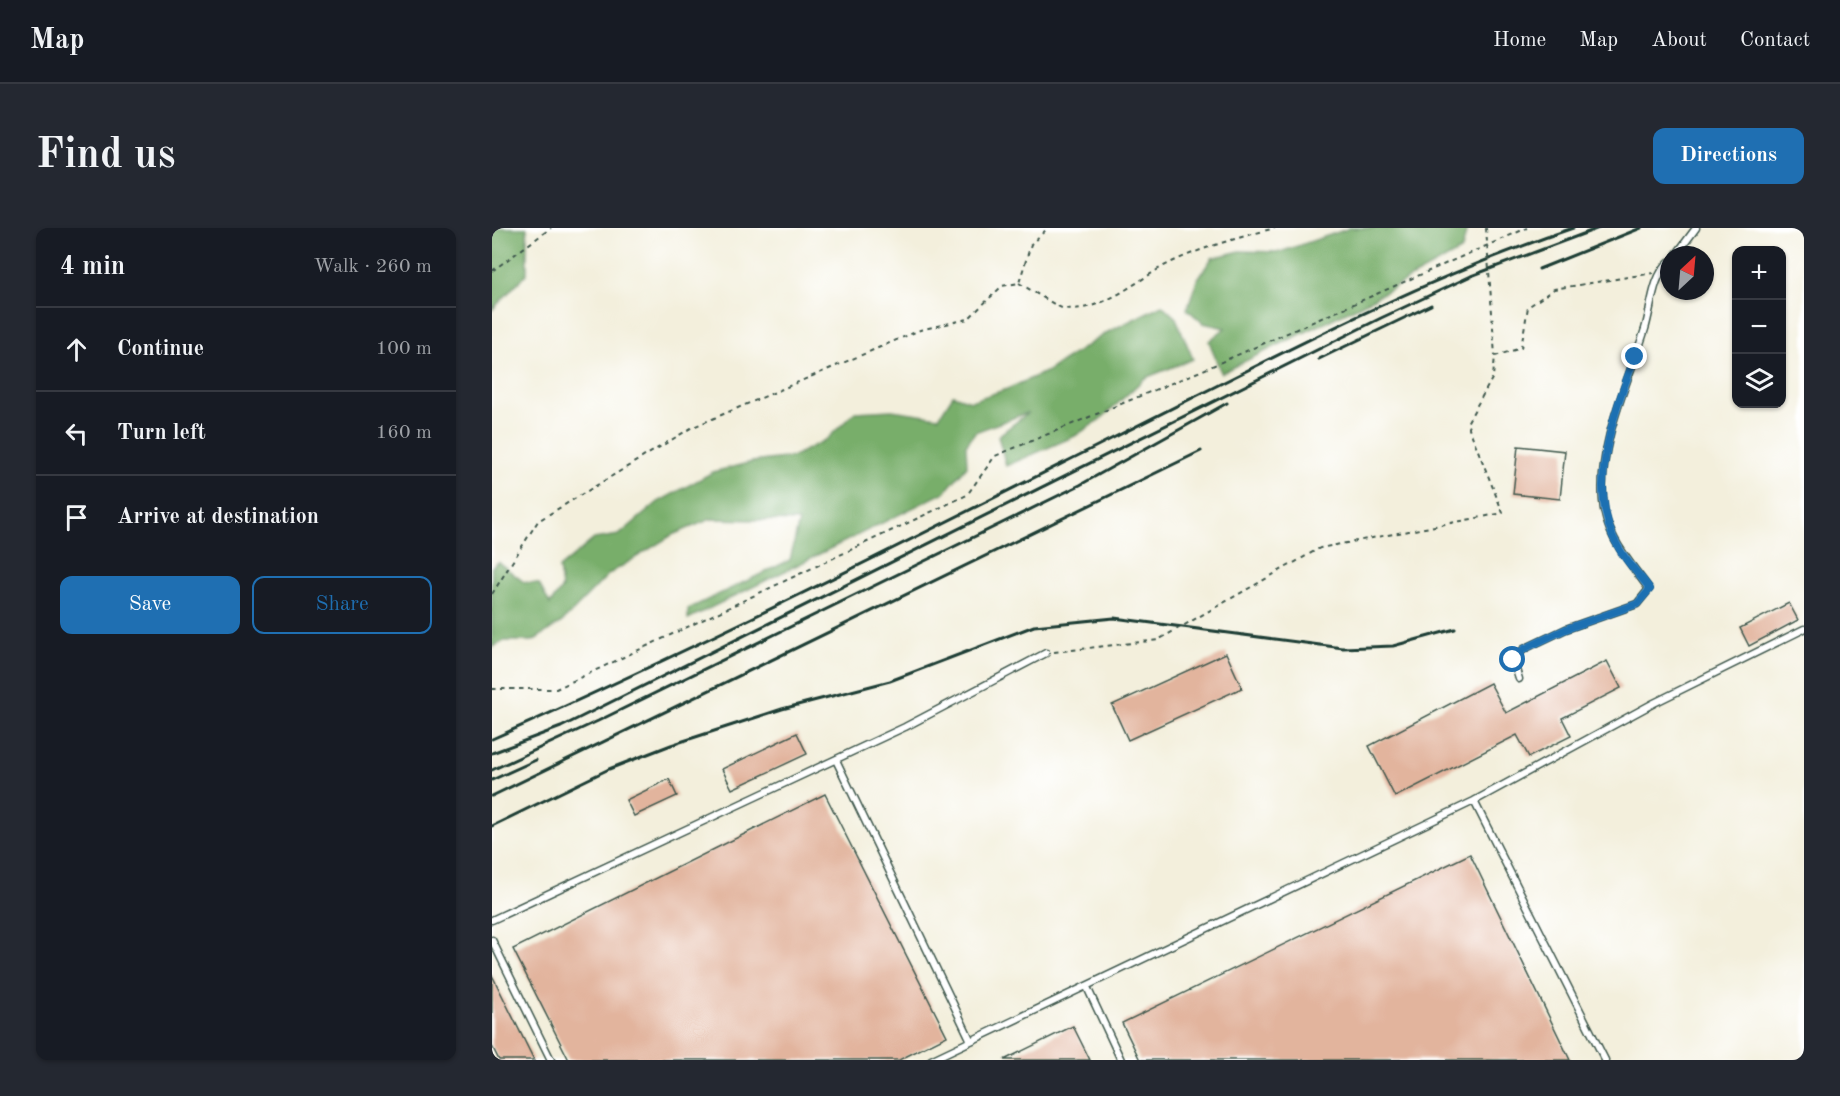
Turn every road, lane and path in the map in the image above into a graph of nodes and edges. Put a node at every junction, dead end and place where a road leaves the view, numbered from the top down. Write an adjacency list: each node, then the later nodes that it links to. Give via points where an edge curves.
1 (551, 228): 8 (path)
2 (1048, 228): 10 (path, via 1031,244)
3 (1275, 228): 10 (path, via 1173,261 1110,298 1085,307 1060,308)
4 (1486, 228): 11 (path, bridge)
5 (1527, 228): 16 (path, via 995,456 967,495 556,689)
6 (1696, 228): 7 (lane)
7 (1683, 246)
8 (492, 270)
9 (1659, 272): 11 (path, via 1554,289 1528,307 1521,348); 15 (lane, via 1646,328 1618,404 1605,468 1603,502 1618,548 1650,589 1637,604 1566,629 1524,649 1513,660)
10 (1019, 283): 12 (path, via 1002,286 969,319 920,330 691,428 538,521)
11 (1495, 356): 14 (path, via 1492,376 1467,423 1503,513 1320,548 1158,640)
12 (492, 594)
13 (1804, 629): 18 (lane, via 1654,703)
14 (1046, 653): 17 (lane)
15 (1519, 680)
16 (492, 689)
17 (836, 760): 19 (lane); 22 (lane)
18 (1474, 801): 21 (lane); 26 (lane)
19 (492, 920)
20 (492, 940): 23 (lane)
21 (1087, 987): 22 (lane); 25 (lane)
22 (971, 1041): 24 (lane)
23 (551, 1060)
24 (931, 1060)
25 (1121, 1060)
26 (1605, 1060)

